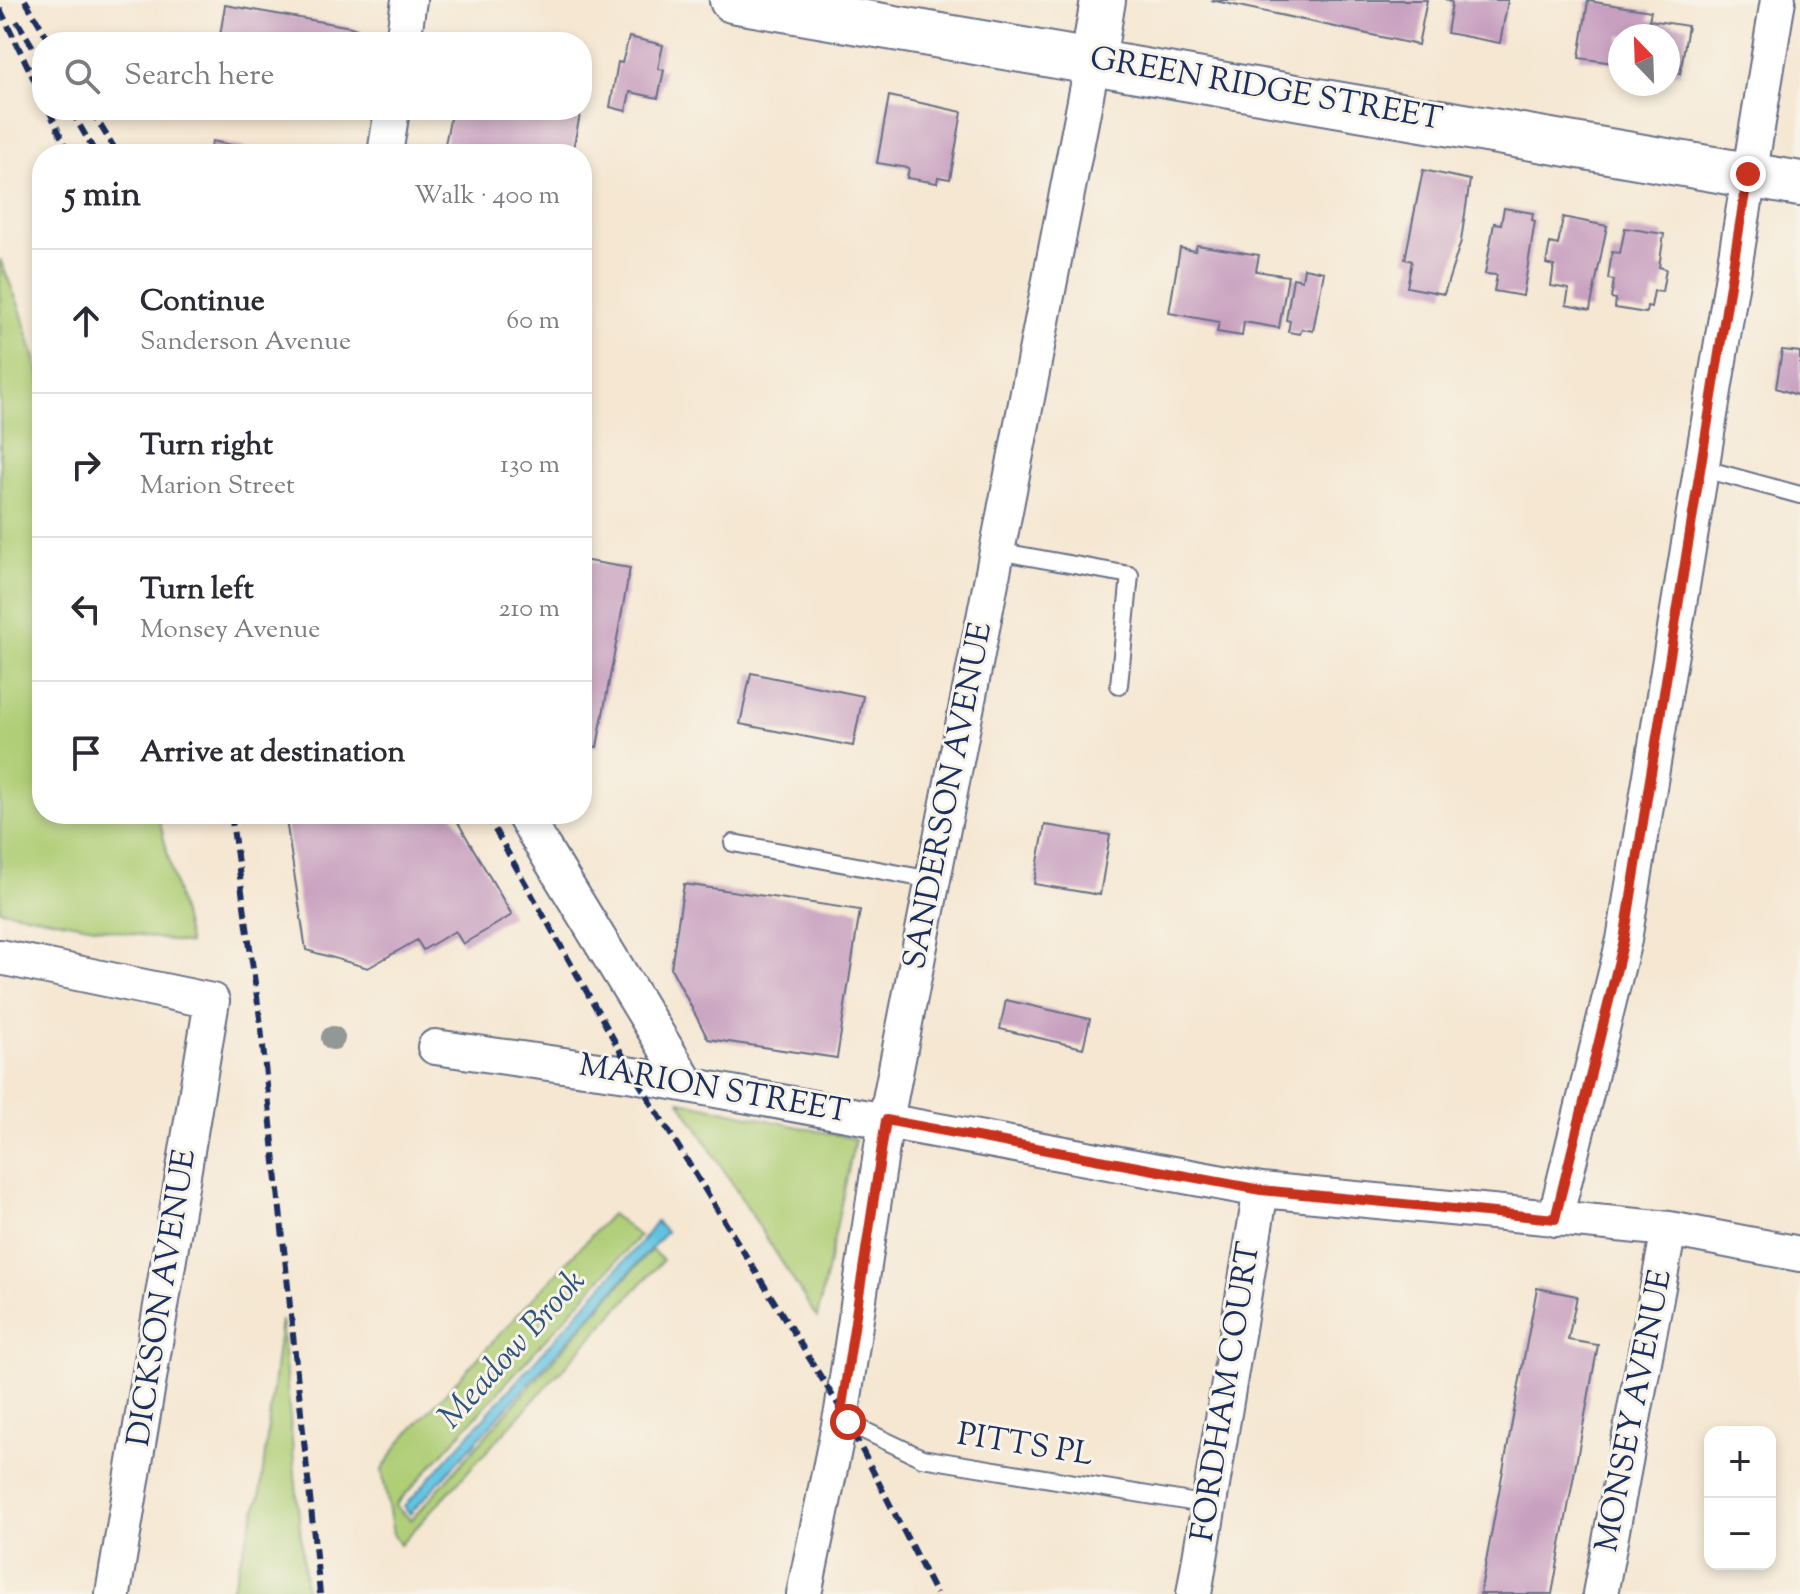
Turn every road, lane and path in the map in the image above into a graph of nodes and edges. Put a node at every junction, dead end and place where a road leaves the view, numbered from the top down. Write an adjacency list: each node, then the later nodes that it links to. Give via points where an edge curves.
1 (409, 0): 5 (street)
2 (732, 0): 6 (main road, GREEN RIDGE STREET)
3 (1103, 0): 6 (main road, SANDERSON AVENUE)
4 (1778, 0): 9 (street)
5 (404, 32)
6 (1093, 60): 9 (main road, GREEN RIDGE STREET); 13 (street, SANDERSON AVENUE)
7 (390, 120): 8 (street)
8 (387, 144)
9 (1748, 174): 10 (main road, GREEN RIDGE STREET); 11 (street)
10 (1800, 184)
11 (1701, 468): 12 (lane); 23 (street, via 1624,940)
12 (1800, 495)
13 (997, 551): 14 (lane, via 1130,575); 17 (street, SANDERSON AVENUE)
14 (1119, 685)
15 (529, 824): 20 (street)
16 (733, 843): 17 (lane)
17 (932, 880): 21 (street, SANDERSON AVENUE)
18 (0, 957): 28 (street, DICKSON AVENUE, via 212,1001)
19 (435, 1047): 20 (street, MARION STREET)
20 (688, 1085): 21 (street, MARION STREET)
21 (886, 1120): 22 (street, MARION STREET); 26 (street, SANDERSON AVENUE)
22 (1261, 1190): 23 (street, MARION STREET); 27 (street, FORDHAM COURT)
23 (1555, 1219): 24 (street, MARION STREET)
24 (1669, 1229): 25 (street, MARION STREET); 31 (street, MONSEY AVENUE)
25 (1800, 1254)
26 (840, 1419): 27 (lane, PITTS PL, via 922,1458); 29 (street, SANDERSON AVENUE)
27 (1209, 1505): 30 (street, FORDHAM COURT)
28 (113, 1594)
29 (804, 1594)
30 (1194, 1594)
31 (1600, 1594)

